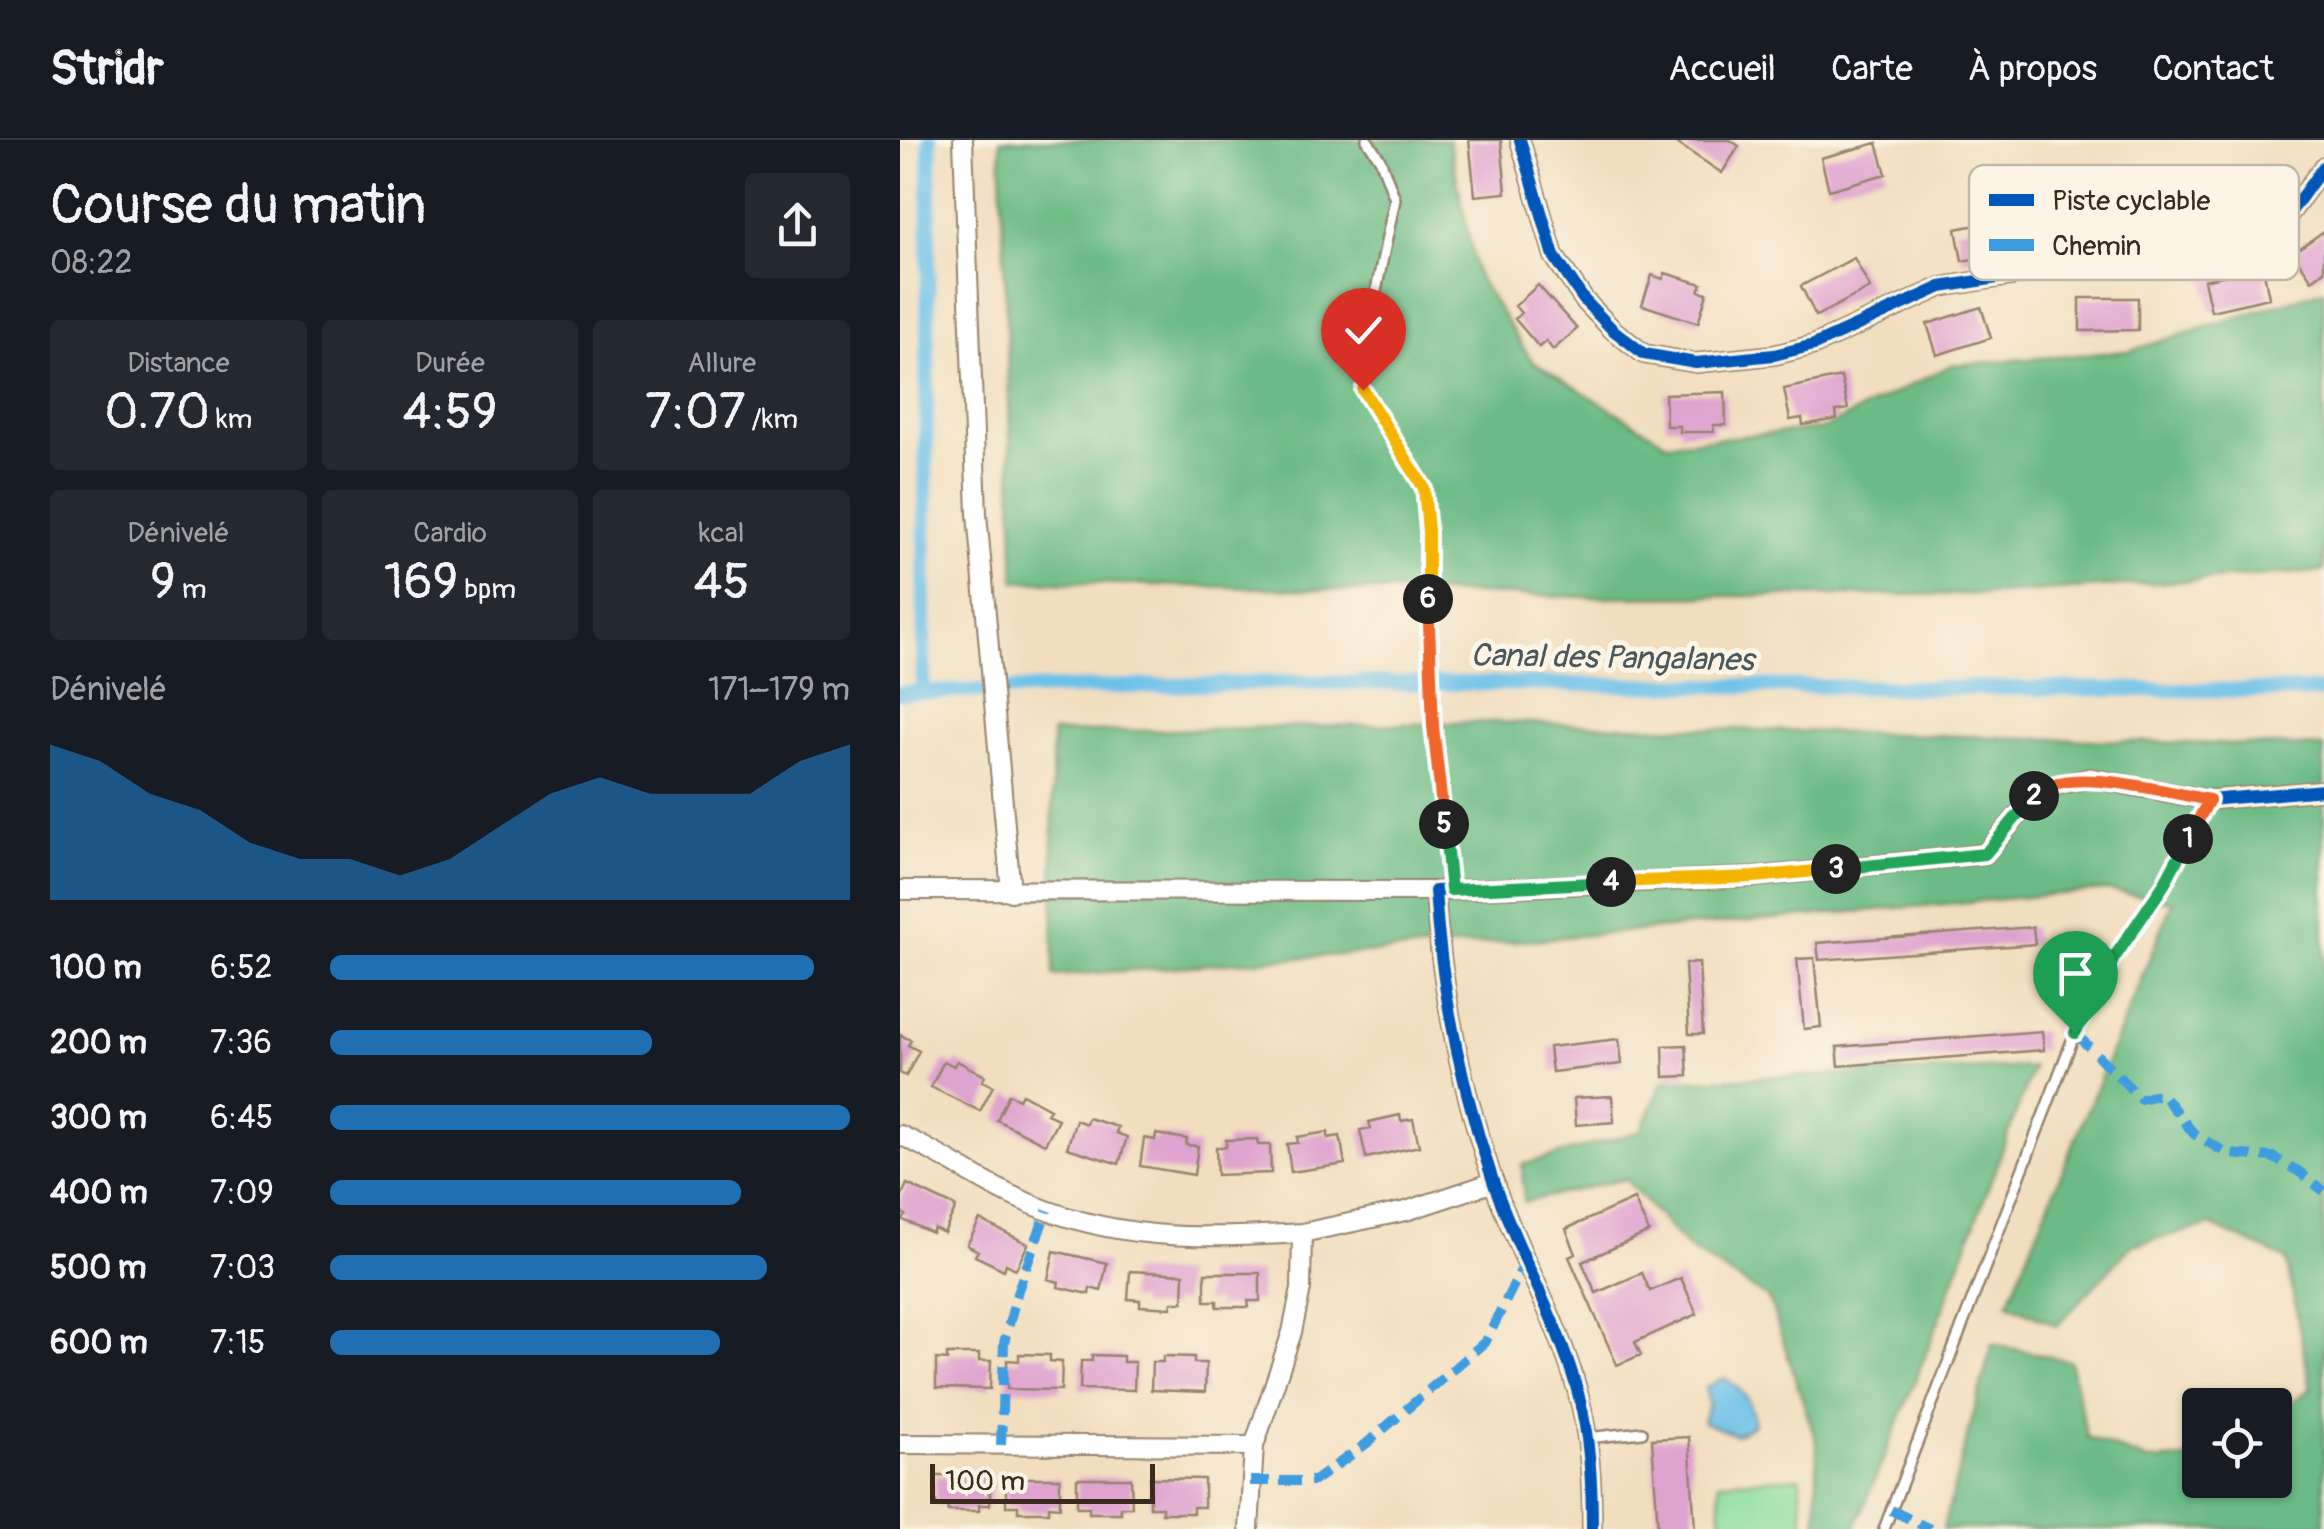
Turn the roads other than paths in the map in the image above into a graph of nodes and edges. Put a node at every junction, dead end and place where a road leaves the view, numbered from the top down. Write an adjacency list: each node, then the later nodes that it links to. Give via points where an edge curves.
1 (963, 140): 11 (street, via 977,514)
2 (1366, 140): 10 (lane, via 1395,199 1363,390 1424,488)
3 (1520, 140): 6 (street, via 1554,256 1584,300 1644,354 1696,364 1774,355 1814,345 1942,286)
4 (2324, 166): 5 (street)
5 (2299, 201)
6 (1981, 280)
7 (2324, 790): 8 (street)
8 (2209, 800): 10 (street, via 2090,778 2040,789 1985,854 1754,877); 21 (lane, via 2075,1033)
9 (900, 890): 11 (street)
10 (1443, 890): 11 (street); 13 (street, via 1440,963)
11 (1011, 892)
12 (900, 1135): 14 (street, via 1015,1197 1112,1230 1167,1237)
13 (1494, 1182): 14 (street, via 1406,1212); 16 (street, via 1578,1392)
14 (1302, 1233): 18 (street, via 1292,1332)
15 (1642, 1432): 16 (lane)
16 (1588, 1438): 20 (street)
17 (900, 1444): 18 (street)
18 (1254, 1446): 19 (street)
19 (1250, 1529)
20 (1592, 1529)
21 (1884, 1529)

